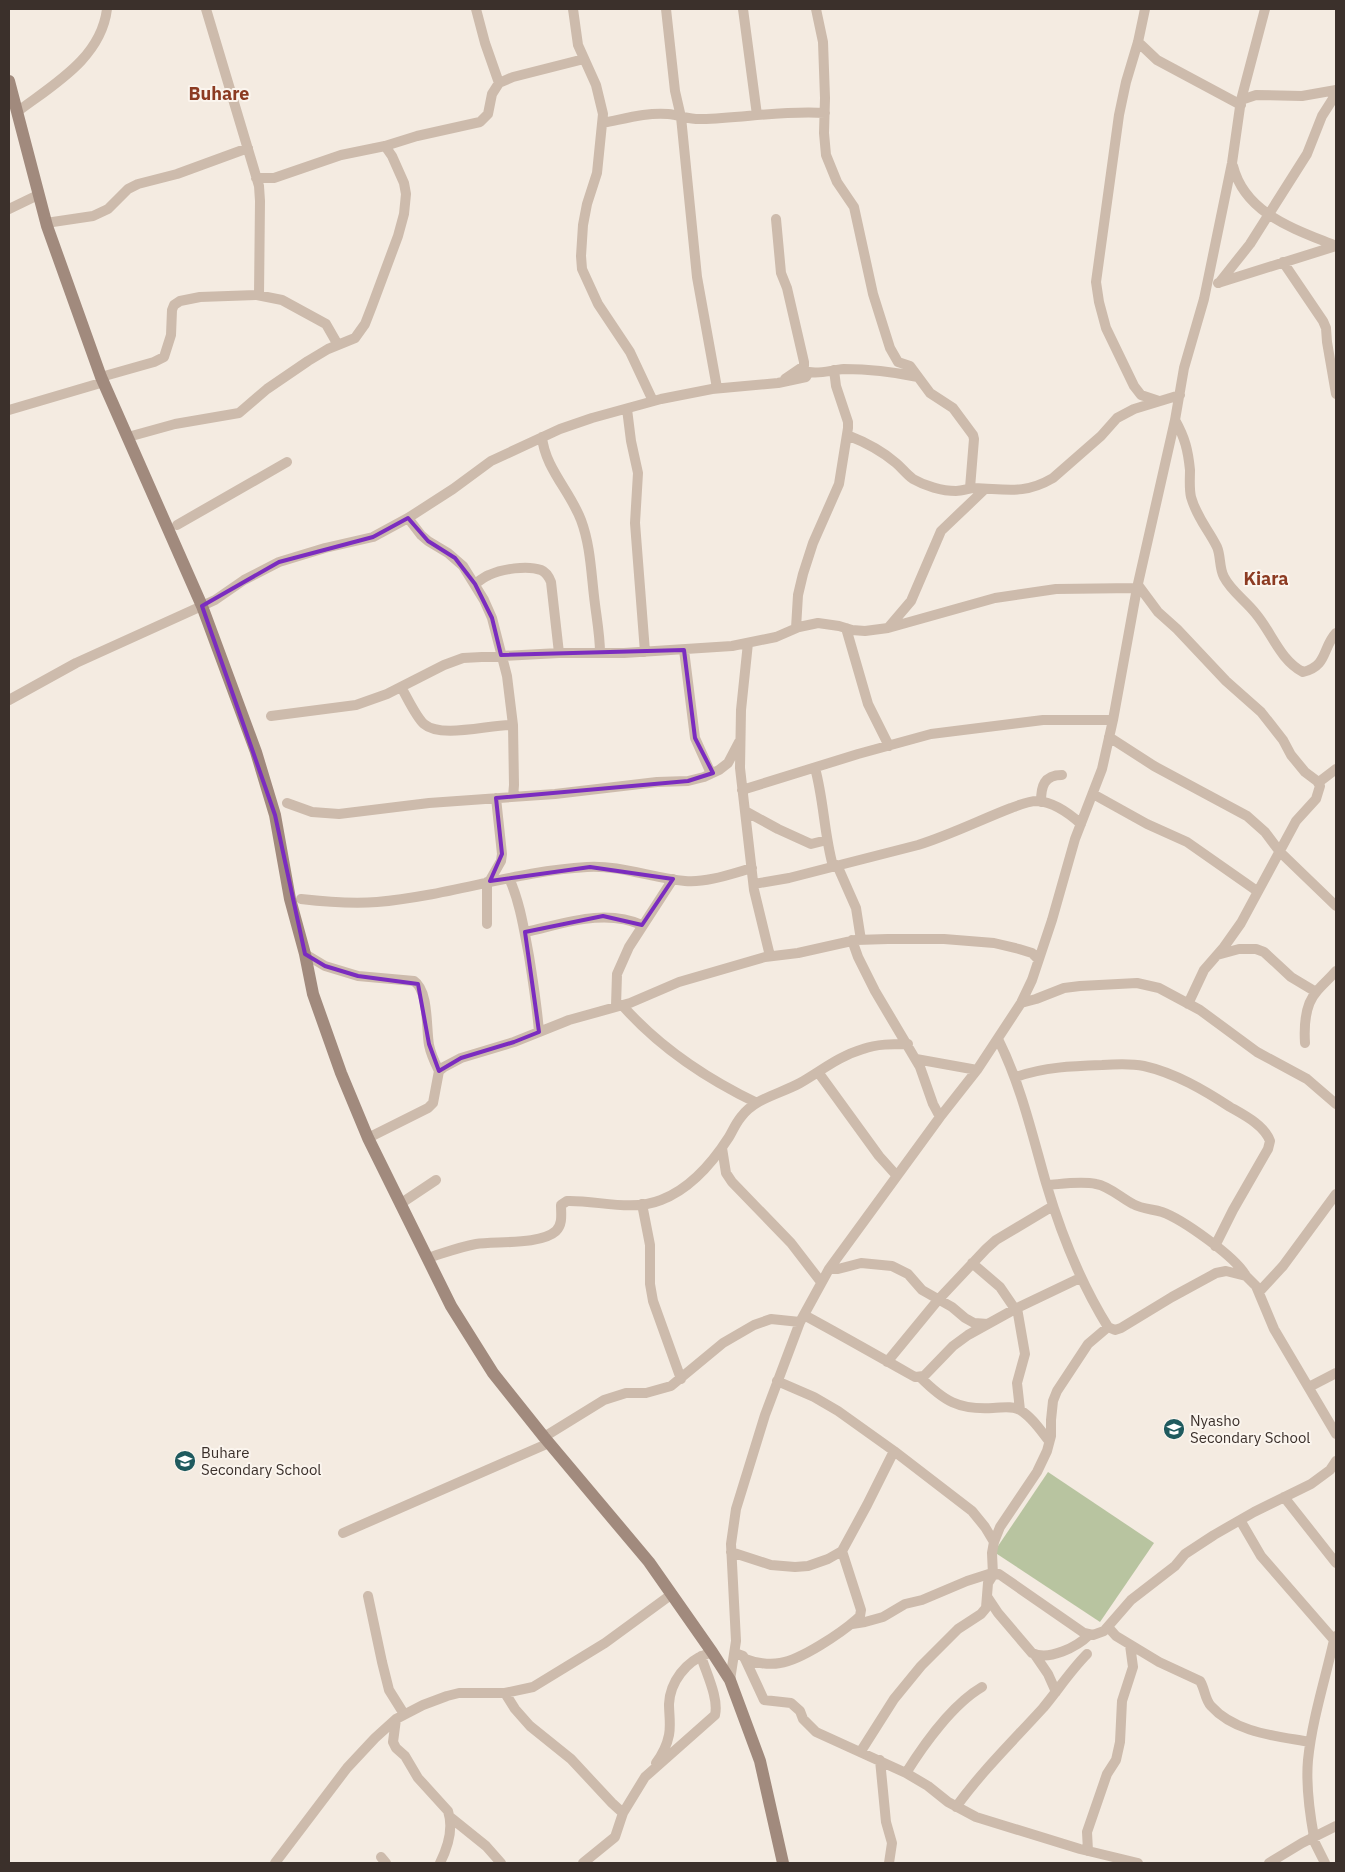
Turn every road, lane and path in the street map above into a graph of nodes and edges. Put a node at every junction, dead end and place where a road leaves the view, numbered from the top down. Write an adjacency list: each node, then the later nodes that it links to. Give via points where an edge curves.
1 (107, 9): 17 (street, via 100,37 77,65)
2 (206, 9): 23 (street)
3 (476, 9): 13 (street)
4 (573, 9): 11 (street, via 578,45)
5 (666, 9): 20 (street)
6 (743, 9): 19 (street)
7 (816, 9): 18 (street, via 822,42)
8 (1145, 9): 10 (street)
9 (1265, 9): 16 (street)
10 (1138, 42): 16 (street, via 1157,60); 45 (street, via 1119,115 1096,282 1106,328 1134,386 1141,395)
11 (584, 59): 13 (street); 21 (street, via 602,105)
12 (9, 81): 17 (main road)
13 (499, 83): 22 (street, via 492,94 488,114 480,122)
14 (1336, 90): 16 (street, via 1302,96 1256,96)
15 (1336, 94): 28 (street, via 1322,116 1307,154)
16 (1241, 103): 24 (street)
17 (17, 112): 26 (main road)
18 (825, 113): 19 (street); 38 (street, via 826,156 837,182 854,206 868,274 890,348 898,362 910,366)
19 (758, 115): 20 (street, via 702,119)
20 (681, 117): 21 (street, via 655,114); 41 (street, via 697,277)
21 (603, 123): 44 (street, via 598,173 584,220 580,256 582,269 598,304 630,352)
22 (385, 146): 25 (street, via 341,155 274,178); 36 (street, via 404,183 404,214 365,324 355,338)
23 (248, 148): 25 (street); 30 (street, via 177,174 138,184 128,189 108,209 93,216)
24 (1232, 163): 28 (street, via 1236,178 1248,198); 34 (street)
25 (256, 178): 35 (street, via 260,196)
26 (38, 196): 27 (street); 30 (main road)
27 (9, 208)
28 (1268, 215): 31 (street); 33 (street)
29 (776, 218): 40 (street, via 781,273 804,362 804,366)
30 (46, 223): 39 (main road)
31 (1336, 246): 32 (street)
32 (1283, 262): 33 (street); 42 (street, via 1326,328)
33 (1219, 283): 34 (street)
34 (1205, 286): 43 (street)
35 (260, 295): 36 (street, via 282,300 320,320); 39 (street, via 180,301 172,310 171,335 164,356)
36 (338, 345): 51 (street, via 295,370 239,412)
37 (834, 370): 38 (street, via 895,372); 40 (street, via 818,374 809,372 806,377); 49 (street, via 848,422)
38 (918, 377): 53 (street, via 930,393 953,408 973,435)
39 (102, 380): 47 (street); 51 (main road)
40 (778, 383): 41 (street)
41 (717, 388): 44 (street)
42 (1336, 394)
43 (1180, 396): 45 (street); 48 (street)
44 (653, 401): 46 (street)
45 (1158, 402): 54 (street, via 1117,418 1076,459 1044,483 1010,491)
46 (627, 409): 50 (street); 66 (street, via 638,474 634,522)
47 (9, 410)
48 (1175, 420): 58 (street); 63 (street, via 1188,448 1191,495 1196,511 1218,550 1221,568 1231,587 1258,615 1283,654 1303,672 1321,662)
49 (846, 435): 53 (street, via 873,446 908,475 929,486 949,491); 60 (street, via 839,484 803,574)
50 (542, 436): 55 (street, via 491,461); 68 (street, via 543,449 552,470 573,503 587,541)
51 (128, 437): 59 (main road)
52 (287, 462): 56 (street)
53 (970, 488): 54 (street)
54 (985, 489): 62 (street, via 941,531 911,600)
55 (408, 518): 57 (street, via 420,535 455,558); 59 (street, via 373,537 279,562)
56 (177, 525)
57 (475, 584): 67 (street, via 505,570 529,568 546,574 551,582); 69 (street, via 492,618)
58 (1138, 587): 62 (street, via 1056,589 995,598); 73 (street); 82 (street, via 1158,612 1261,712 1284,740 1291,755)
59 (202, 606): 71 (street, via 76,663); 107 (main road, via 269,797)
60 (796, 628): 61 (street, via 818,624); 64 (street, via 776,637)
61 (846, 628): 62 (street, via 865,631); 77 (street, via 868,704)
62 (888, 628)
63 (1336, 633)
64 (748, 643): 65 (street); 76 (street)
65 (684, 650): 66 (street); 80 (street, via 695,738)
66 (645, 652): 68 (street)
67 (559, 653): 68 (street); 69 (street)
68 (600, 653)
69 (501, 655): 70 (street, via 463,658); 74 (street)
70 (401, 687): 72 (street, via 356,705); 74 (street, via 424,724 431,728 454,730)
71 (9, 700)
72 (271, 716)
73 (1113, 720): 75 (street); 77 (street, via 1043,720 1005,724 931,734)
74 (513, 725): 85 (street)
75 (1109, 738): 84 (street); 92 (street, via 1247,816)
76 (740, 742): 80 (street, via 728,763); 83 (street)
77 (888, 746): 78 (street)
78 (816, 768): 83 (street); 91 (street)
79 (1336, 769): 82 (street)
80 (713, 773): 85 (street, via 688,781)
81 (1062, 775): 87 (street, via 1046,780)
82 (1319, 784): 92 (street, via 1316,799 1296,822)
83 (742, 790): 89 (street)
84 (1093, 794): 90 (street); 100 (street, via 1187,842)
85 (513, 797): 86 (street)
86 (496, 798): 88 (street, via 339,814 312,812); 93 (street)
87 (1041, 802): 90 (street, via 1061,810); 94 (street, via 993,815 938,839)
88 (287, 804)
89 (745, 811): 91 (street, via 811,844); 95 (street)
90 (1081, 824): 110 (street)
91 (827, 840): 94 (street)
92 (1280, 852): 100 (street); 102 (street)
93 (502, 854): 96 (street); 98 (street)
94 (835, 866): 99 (street); 106 (street, via 856,908)
95 (752, 868): 97 (street, via 703,880 686,882); 99 (street)
96 (511, 878): 97 (street, via 590,867); 98 (street); 105 (street)
97 (673, 879): 104 (street)
98 (488, 882): 101 (street, via 378,902 336,904); 103 (street)
99 (754, 884): 108 (street)
100 (1257, 891): 109 (street, via 1237,929)
101 (301, 899)
102 (1336, 906)
103 (488, 924)
104 (642, 925): 105 (street, via 629,919 603,916); 115 (street, via 617,974 615,991)
105 (524, 932): 116 (street)
106 (856, 940): 108 (street); 110 (street, via 944,939 994,943 1032,953); 119 (street, via 858,957 875,991)
107 (305, 954): 122 (street, via 325,966 358,976 418,984 424,1002 429,1044); 128 (main road, via 313,994)
108 (770, 956): 115 (street, via 679,982)
109 (1216, 956): 112 (street, via 1239,949 1256,949); 114 (street, via 1204,970)
110 (1038, 959): 113 (street)
111 (1336, 971): 112 (street)
112 (1316, 992): 118 (street, via 1306,1014)
113 (1021, 1003): 114 (street, via 1064,988 1137,982 1159,988); 117 (street)
114 (1188, 1004): 126 (street, via 1257,1052 1308,1079)
115 (619, 1005): 116 (street); 125 (street, via 645,1030 714,1082)
116 (539, 1032): 122 (street, via 461,1058)
117 (998, 1038): 121 (street); 124 (street)
118 (1305, 1043)
119 (908, 1044): 120 (street); 123 (street, via 864,1048 845,1055)
120 (916, 1059): 121 (street); 127 (street)
121 (977, 1070): 127 (street)
122 (439, 1071): 128 (street, via 433,1103 428,1108)
123 (818, 1072): 125 (street); 130 (street)
124 (1016, 1077): 132 (street); 137 (street, via 1035,1070 1065,1066 1144,1066 1189,1083 1263,1129 1270,1141 1268,1149 1222,1229)
125 (757, 1104): 129 (street, via 742,1116)
126 (1336, 1104)
127 (940, 1117): 130 (street)
128 (368, 1138): 134 (main road)
129 (722, 1148): 135 (street, via 697,1177 682,1188 660,1201); 143 (street, via 726,1173 732,1182 791,1243)
130 (897, 1176): 140 (street)
131 (436, 1180): 134 (street)
132 (1047, 1185): 136 (street); 137 (street, via 1096,1184 1106,1187 1135,1206 1162,1212 1181,1221)
133 (1336, 1194): 144 (street)
134 (400, 1204): 138 (main road)
135 (642, 1204): 138 (street, via 567,1201 561,1205 559,1227 550,1234 514,1242 458,1247); 153 (street, via 650,1245 653,1301)
136 (1053, 1206): 139 (street, via 996,1240); 142 (street)
137 (1216, 1246): 141 (street, via 1233,1258)
138 (428, 1258): 158 (main road, via 451,1306 493,1373)
139 (972, 1263): 145 (street); 146 (street, via 1000,1287)
140 (829, 1269): 143 (street); 145 (street, via 861,1263 892,1266 908,1274 922,1290)
141 (1246, 1276): 144 (street); 149 (street, via 1226,1271 1216,1273 1121,1328 1115,1330)
142 (1080, 1278): 146 (street); 149 (street)
143 (821, 1282): 147 (street)
144 (1260, 1292): 155 (street, via 1274,1329)
145 (938, 1300): 148 (street, via 974,1322); 150 (street)
146 (1016, 1308): 148 (street); 156 (street, via 1025,1354 1017,1383)
147 (802, 1318): 150 (street, via 836,1331); 153 (street, via 771,1319 754,1325 723,1343); 154 (street)
148 (988, 1324): 152 (street, via 953,1346)
149 (1108, 1326): 159 (street, via 1088,1344 1057,1391)
150 (887, 1362): 152 (street)
151 (1336, 1373): 155 (street)
152 (920, 1377): 156 (street, via 952,1404 978,1408 1006,1406)
153 (681, 1379): 158 (street, via 655,1391 626,1393 604,1400)
154 (777, 1381): 160 (street, via 838,1411); 167 (street, via 736,1509)
155 (1309, 1387): 157 (street)
156 (1020, 1410): 159 (street)
157 (1336, 1434)
158 (546, 1440): 164 (street); 170 (main road)
159 (1049, 1441): 165 (street, via 1037,1472 1007,1515)
160 (894, 1451): 165 (street, via 972,1511); 166 (street)
161 (1336, 1461): 162 (street, via 1322,1477)
162 (1284, 1497): 163 (street); 168 (street)
163 (1240, 1520): 174 (street, via 1185,1554 1175,1566 1131,1600); 176 (street, via 1261,1556)
164 (344, 1533)
165 (994, 1542): 169 (street)
166 (842, 1551): 167 (street, via 808,1566 795,1567 771,1565); 173 (street, via 861,1610)
167 (731, 1552): 178 (street)
168 (1336, 1563)
169 (992, 1574): 172 (street); 173 (street, via 905,1604 883,1617); 175 (street, via 999,1574)
170 (672, 1594): 179 (main road); 186 (street, via 605,1643 533,1687)
171 (368, 1596): 187 (street, via 382,1662)
172 (988, 1598): 181 (street, via 1009,1627); 189 (street, via 984,1611 941,1644 894,1699)
173 (852, 1624): 182 (street, via 788,1661 769,1663)
174 (1108, 1627): 175 (street, via 1098,1634); 177 (street)
175 (1089, 1635): 181 (street, via 1074,1648)
176 (1335, 1638): 188 (street)
177 (1130, 1645): 188 (street, via 1200,1682 1210,1705 1229,1722 1266,1734); 198 (street, via 1133,1667 1122,1702 1120,1742 1087,1832)
178 (734, 1653): 182 (street); 183 (street)
179 (707, 1654): 183 (main road); 192 (street, via 684,1668 670,1693 669,1735 665,1748); 192 (street, via 716,1710 714,1715)
180 (1087, 1654): 185 (street)
181 (1036, 1655): 185 (street)
182 (745, 1659): 189 (street, via 764,1700 791,1702 816,1732)
183 (730, 1680): 203 (main road, via 760,1761)
184 (982, 1687): 191 (street, via 960,1703)
185 (1056, 1692): 193 (street, via 992,1761)
186 (505, 1693): 187 (street, via 459,1693); 194 (street, via 530,1726 571,1759)
187 (400, 1716): 195 (street, via 393,1742); 199 (street, via 347,1768)
188 (1310, 1742): 197 (street, via 1308,1763)
189 (861, 1751): 190 (street)
190 (880, 1760): 191 (street); 204 (street, via 886,1822 892,1843)
191 (906, 1772): 193 (street)
192 (646, 1777): 194 (street)
193 (956, 1807): 198 (street, via 986,1821)
194 (623, 1813): 202 (street, via 615,1837)
195 (450, 1817): 200 (street, via 447,1849); 201 (street)
196 (1336, 1826): 197 (street)
197 (1313, 1837): 206 (street); 207 (street)
198 (1088, 1851): 205 (street)
199 (275, 1863)
200 (440, 1863)
201 (502, 1863)
202 (582, 1863)
203 (783, 1863)
204 (889, 1863)
205 (1138, 1863)
206 (1269, 1863)
207 (1325, 1863)

